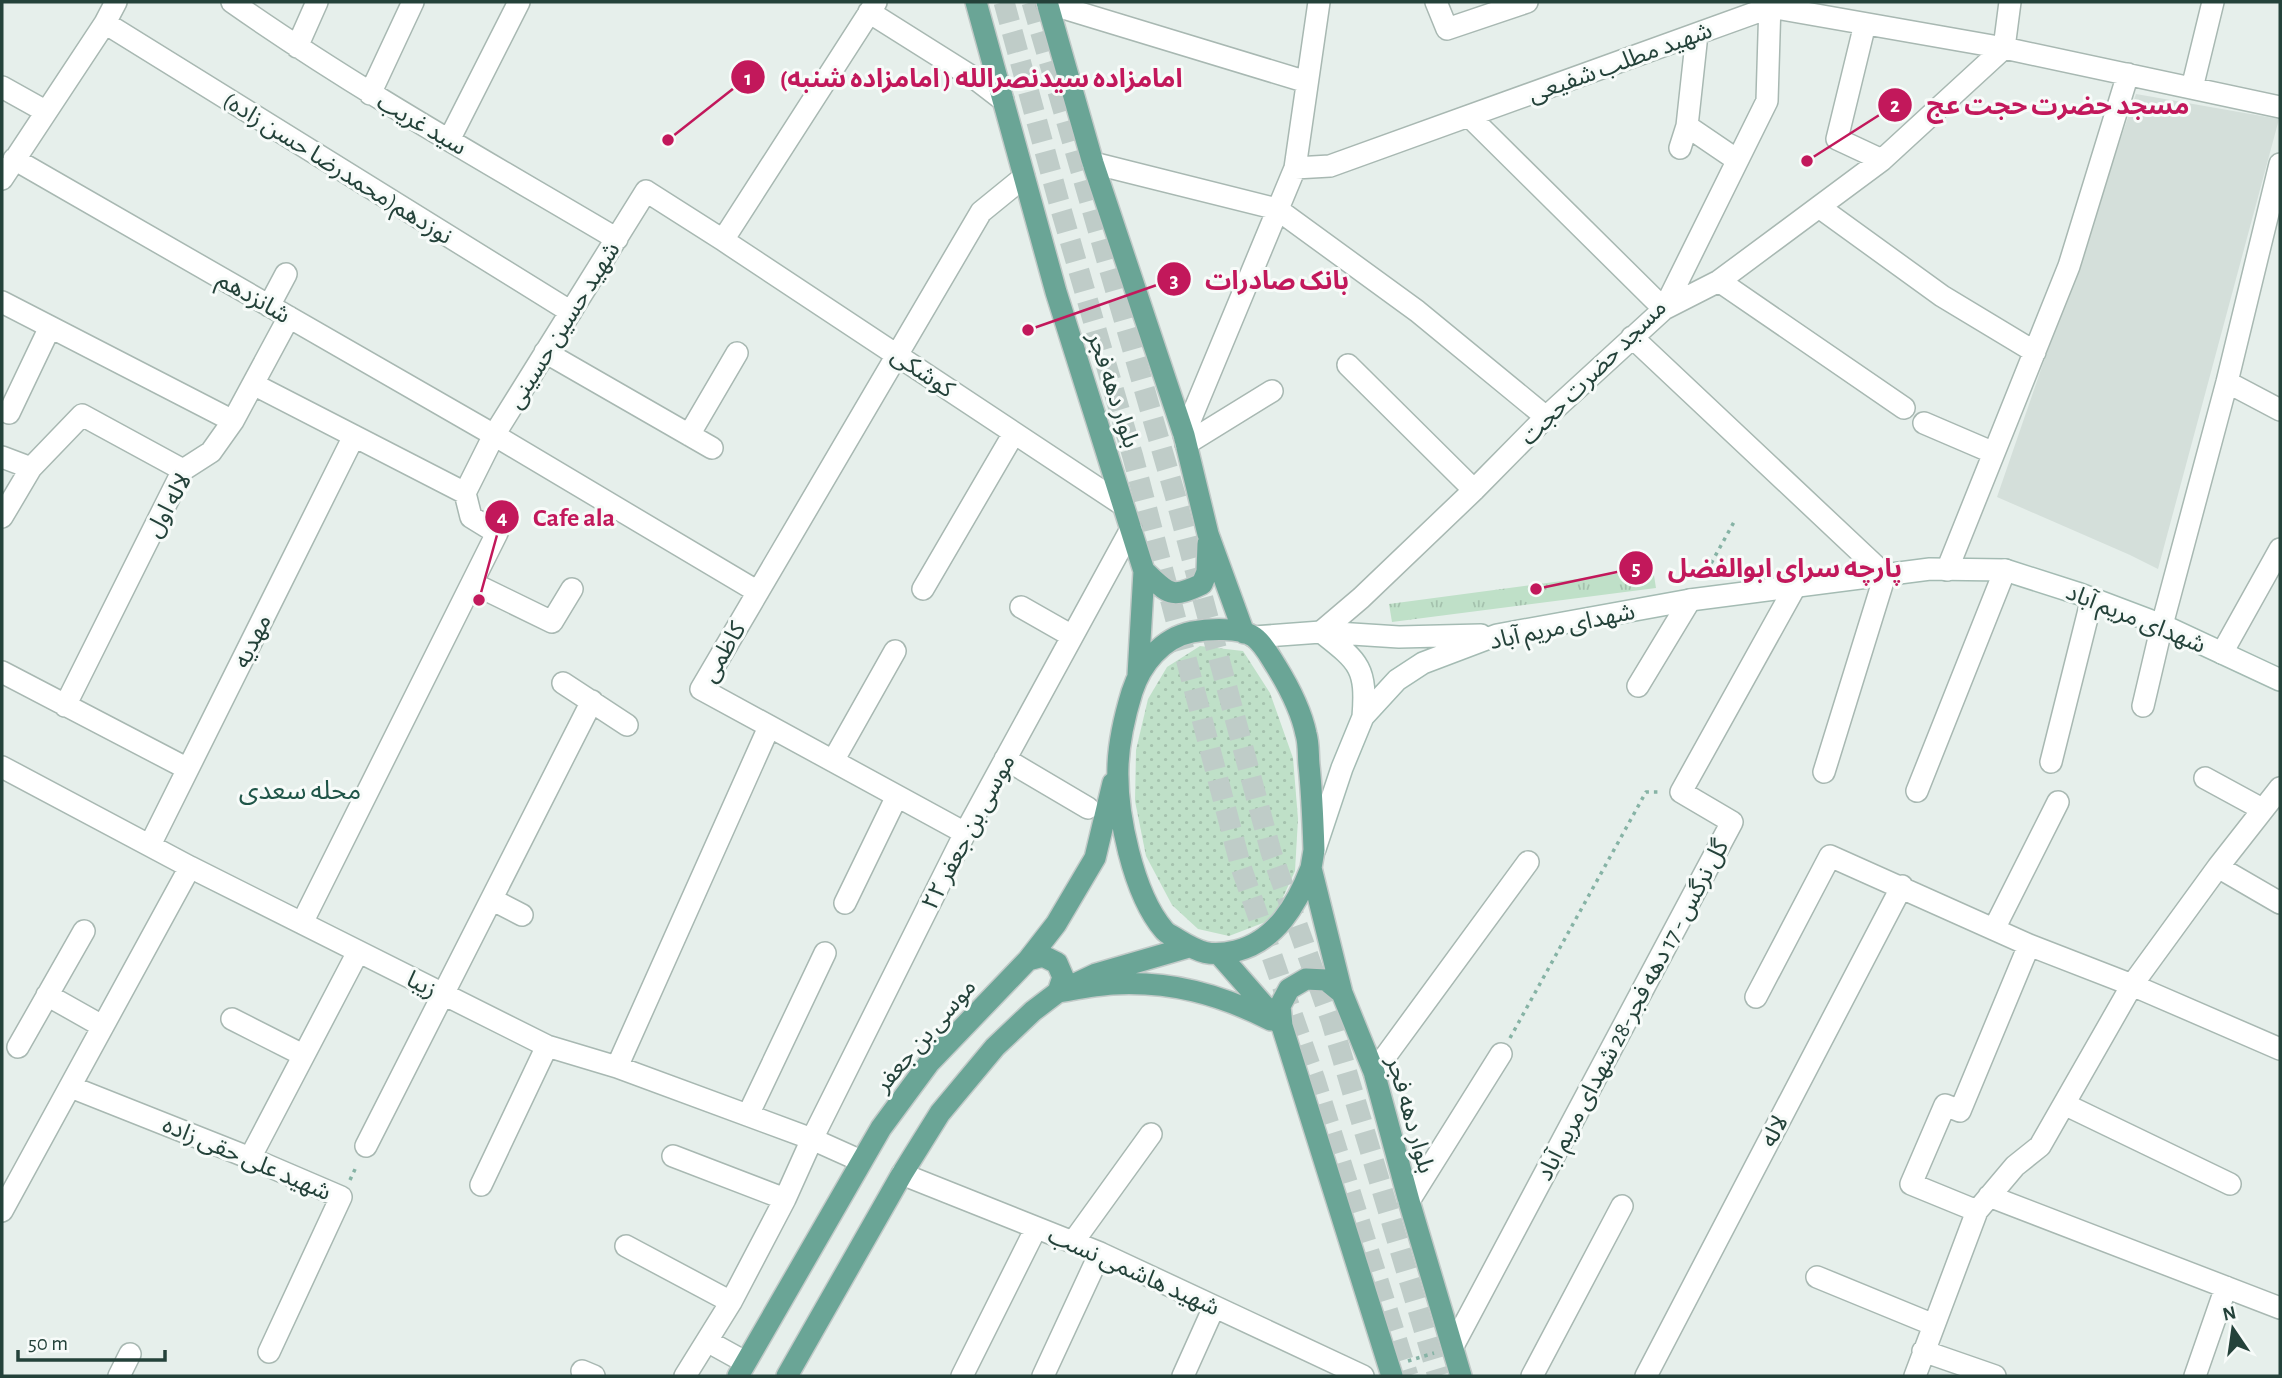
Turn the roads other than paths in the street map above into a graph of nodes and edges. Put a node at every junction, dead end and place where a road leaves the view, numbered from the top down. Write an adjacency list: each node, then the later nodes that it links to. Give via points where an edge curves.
1 (116, 2): 15 (street)
2 (232, 2): 18 (street, سید غریب)
3 (317, 2): 18 (street)
4 (413, 2): 24 (street)
5 (519, 2): 30 (street)
6 (976, 2): 25 (main road, بلوار دهه فجر)
7 (1047, 2): 21 (street); 35 (main road)
8 (1319, 2): 21 (street)
9 (1436, 2): 10 (street, via 1447,29)
10 (1527, 2)
11 (2010, 2): 19 (street)
12 (2213, 2): 23 (street)
13 (1771, 5): 16 (street, شهید مطلب شفیعی); 17 (street, شهید مطلب شفیعی); 33 (street, مسجد حضرت حجت, via 1767,101)
14 (873, 7): 25 (street); 43 (street)
15 (105, 23): 27 (street); 49 (street, نوزدهم(محمدرضا حسن زاده))
16 (1865, 23): 19 (street, شهید مطلب شفیعی); 34 (street, via 1837,139)
17 (1697, 34): 28 (street, شهید مطلب شفیعی); 29 (street)
18 (297, 47): 24 (street, سید غریب)
19 (2004, 48): 20 (street, شهید مطلب شفیعی); 34 (street)
20 (2128, 74): 23 (street, شهید مطلب شفیعی); 54 (street, via 2069,266)
21 (1307, 82): 37 (street)
22 (2, 87): 27 (street)
23 (2192, 88): 26 (street, شهید مطلب شفیعی)
24 (370, 94): 30 (street, سید غریب)
25 (1003, 100): 38 (main road, بلوار دهه فجر)
26 (2280, 107)
27 (45, 111): 32 (street)
28 (1469, 116): 37 (street, شهید مطلب شفیعی, via 1330,166); 48 (street)
29 (1687, 126): 31 (street); 33 (street)
30 (449, 140): 42 (street, سید غریب)
31 (1680, 148)
32 (14, 159): 39 (street); 47 (street, شانزدهم)
33 (1737, 160): 48 (street, مسجد حضرت حجت)
34 (1882, 160): 40 (street)
35 (1093, 163): 41 (street); 71 (main road)
36 (2280, 164): 58 (street)
37 (1295, 168): 41 (street)
38 (1024, 177): 56 (street, کاظمی, via 981,212); 79 (main road, بلوار دهه فجر)
39 (2, 178)
40 (1819, 207): 45 (street); 54 (street, via 1942,296)
41 (1277, 209): 64 (street, via 1417,310); 71 (street)
42 (617, 239): 43 (street, شهید حسین حسینی, via 646,191); 49 (street, شهید حسین حسینی)
43 (723, 240): 56 (street, کوشکی)
44 (286, 274): 47 (street)
45 (1718, 281): 48 (street); 61 (street)
46 (2, 302): 51 (street)
47 (270, 306): 50 (street, شانزدهم)
48 (1664, 309): 52 (street, مسجد حضرت حجت)
49 (571, 312): 53 (street, شهید حسین حسینی)
50 (289, 317): 59 (street, لاله اول); 68 (street, شانزدهم)
51 (50, 327): 63 (street); 65 (street)
52 (1632, 337): 64 (street, مسجد حضرت حجت); 87 (street)
53 (545, 352): 68 (street, شهید حسین حسینی); 69 (street)
54 (2035, 352): 73 (street)
55 (737, 353): 69 (street)
56 (898, 355): 67 (street, کوشکی); 92 (street, کاظمی)
57 (1348, 365): 77 (street)
58 (2227, 382): 62 (street); 96 (street)
59 (253, 384): 65 (street, لاله اول); 70 (street)
60 (1272, 391): 71 (street)
61 (1904, 408)
62 (2280, 410)
63 (9, 413)
64 (1546, 417): 77 (street, مسجد حضرت حجت)
65 (233, 421): 76 (street, لاله اول, via 211,452)
66 (1924, 423): 73 (street)
67 (1014, 433): 79 (street, کوشکی); 91 (street)
68 (494, 435): 78 (street, شهید حسین حسینی); 92 (street, شانزدهم)
69 (689, 435): 72 (street)
70 (354, 436): 78 (street); 119 (street, مهدیه)
71 (1185, 440): 82 (main road)
72 (712, 448)
73 (1994, 453): 84 (street)
74 (2, 457): 75 (street)
75 (30, 468): 76 (street, via 82,415); 80 (street)
76 (184, 470): 109 (street, لاله اول)
77 (1474, 490): 97 (street, مسجد حضرت حجت)
78 (464, 493): 88 (street, via 471,517 497,533)
79 (1123, 505): 81 (main road, بلوار دهه فجر)
80 (2, 517)
81 (1131, 529): 86 (main road, بلوار دهه فجر); 100 (street, موسی بن جعفر ۲۲)
82 (1208, 534): 86 (main road, via 1207,572 1202,584 1183,593 1168,593); 98 (main road)
83 (2280, 549): 102 (street)
84 (1947, 570): 85 (street, شهدای مریم آباد); 87 (street, شهدای مریم آباد)
85 (2005, 570): 93 (street, شهدای مریم آباد); 123 (street)
86 (1144, 571): 104 (main road, بلوار دهه فجر)
87 (1885, 575): 89 (street, شهدای مریم آباد); 120 (street)
88 (472, 583): 90 (street, via 552,622); 139 (street)
89 (1795, 587): 94 (street, شهدای مریم آباد); 192 (street, گل نرگس - 17 دهه فجر-28 شهدای مریم آباد, via 1681,792 1732,822)
90 (572, 589)
91 (923, 589)
92 (758, 592): 113 (street, کاظمی, via 701,690)
93 (2092, 598): 96 (street, شهدای مریم آباد); 116 (street)
94 (1690, 600): 99 (street, شهدای مریم آباد); 107 (street)
95 (1021, 607): 100 (street)
96 (2162, 625): 102 (street, شهدای مریم آباد); 110 (street)
97 (1321, 632): 98 (street); 99 (street, via 1399,637); 111 (street, via 1350,655 1361,671)
98 (1249, 635): 104 (main road, via 1219,629 1174,637); 130 (main road, بلوار دهه فجر, via 1266,650 1283,677 1307,734)
99 (1497, 635): 111 (street, شهدای مریم آباد, via 1423,663 1397,680)
100 (1072, 636): 114 (street, موسی بن جعفر ۲۲)
101 (895, 651): 115 (street)
102 (2222, 653): 105 (street, شهدای مریم آباد)
103 (2, 672): 109 (street)
104 (1138, 675): 117 (main road)
105 (2280, 680)
106 (563, 683): 108 (street)
107 (1638, 686)
108 (592, 701): 112 (street); 135 (street)
109 (65, 706): 119 (street)
110 (2143, 706)
111 (1363, 717): 130 (street, شهدای مریم آباد)
112 (627, 724)
113 (769, 726): 115 (street, کاظمی); 162 (street)
114 (1005, 759): 126 (street); 128 (street, موسی بن جعفر ۲۲)
115 (834, 761): 124 (street, کاظمی)
116 (2051, 762)
117 (1118, 764): 143 (main road, via 1126,846 1144,898 1165,931); 147 (main road, موسی بن جعفر, via 1095,858 1056,924)
118 (2, 767): 129 (street, زیبا)
119 (188, 769): 129 (street, مهدیه)
120 (1824, 772)
121 (2204, 778): 127 (street)
122 (2280, 788): 127 (street)
123 (1917, 791)
124 (897, 796): 128 (street, کاظمی); 136 (street)
125 (2058, 802): 140 (street)
126 (1088, 808)
127 (2262, 809): 133 (street)
128 (965, 833): 168 (street, موسی بن جعفر ۲۲)
129 (150, 845): 132 (street, زیبا)
130 (1313, 859): 146 (main road, via 1300,895 1274,931 1249,948); 150 (main road, بلوار دهه فجر)
131 (1528, 862): 163 (street)
132 (190, 867): 139 (street, زیبا); 155 (street)
133 (2218, 867): 137 (street); 148 (street)
134 (1902, 886): 140 (street); 153 (street, via 1830,856); 208 (street, لاله)
135 (493, 900): 138 (street); 152 (street)
136 (845, 903)
137 (2280, 903)
138 (522, 915)
139 (302, 923): 144 (street, زیبا)
140 (1994, 929): 142 (street)
141 (83, 931): 151 (street)
142 (2029, 945): 148 (street); 179 (street, via 1960,1111 1945,1105 1911,1184)
143 (1189, 947): 146 (main road); 149 (main road, via 1096,974)
144 (358, 952): 152 (street, زیبا); 161 (street)
145 (825, 953): 166 (street)
146 (1219, 954): 156 (main road)
147 (1028, 960): 149 (main road, via 1044,956 1057,963 1063,978); 172 (main road, موسی بن جعفر, via 929,1063)
148 (2132, 985): 159 (street); 165 (street)
149 (1058, 992): 156 (main road, via 1110,984 1155,984 1199,991); 173 (main road, via 995,1047 940,1113)
150 (1342, 993): 156 (main road, via 1326,980 1306,979 1289,989 1280,1006); 163 (main road, بلوار دهه فجر)
151 (47, 995): 155 (street); 158 (street)
152 (445, 996): 157 (street, زیبا); 169 (street)
153 (1756, 997)
154 (232, 1019): 161 (street)
155 (102, 1026): 164 (street)
156 (1282, 1026): 198 (main road)
157 (547, 1046): 162 (street, زیبا); 175 (street)
158 (18, 1047)
159 (2280, 1049)
160 (1501, 1054): 177 (street)
161 (303, 1055): 171 (street)
162 (617, 1067): 166 (street, زیبا)
163 (1374, 1072): 177 (main road, بلوار دهه فجر)
164 (71, 1087): 171 (street, شهید علی حقی زاده); 178 (street)
165 (2064, 1104): 174 (street); 179 (street, via 2040,1146 2015,1166)
166 (748, 1115): 168 (street, زیبا)
167 (1151, 1135): 182 (street)
168 (812, 1139): 172 (street, زیبا); 176 (street, موسی بن جعفر ۲۲)
169 (366, 1146)
170 (673, 1156): 176 (street)
171 (250, 1157): 194 (street, شهید علی حقی زاده, via 341,1197)
172 (861, 1161): 196 (main road, موسی بن جعفر)
173 (902, 1174): 181 (street, شهید هاشمی نسب); 201 (main road)
174 (2230, 1184)
175 (481, 1185)
176 (785, 1199): 187 (street, موسی بن جعفر ۲۲)
177 (1409, 1201): 192 (main road, بلوار دهه فجر)
178 (4, 1203)
179 (1983, 1204): 186 (street); 190 (street)
180 (1622, 1206): 207 (street)
181 (1036, 1228): 182 (street, شهید هاشمی نسب); 202 (street)
182 (1073, 1242): 184 (street, شهید هاشمی نسب)
183 (626, 1246): 187 (street)
184 (1100, 1253): 189 (street, شهید هاشمی نسب); 203 (street)
185 (1817, 1277): 190 (street)
186 (2225, 1287): 188 (street); 211 (street)
187 (731, 1302): 191 (street, موسی بن جعفر ۲۲)
188 (2278, 1303)
189 (1214, 1307): 197 (street, شهید هاشمی نسب); 204 (street)
190 (1934, 1325): 193 (street)
191 (707, 1341): 196 (street); 200 (street, موسی بن جعفر ۲۲)
192 (1453, 1346): 206 (main road, بلوار دهه فجر)
193 (1923, 1350): 209 (street); 210 (street)
194 (269, 1352)
195 (130, 1354): 199 (street)
196 (741, 1369)
197 (1335, 1370): 205 (street, شهید هاشمی نسب)
198 (1391, 1372)
199 (119, 1376)
200 (685, 1376)
201 (787, 1376)
202 (962, 1376)
203 (1044, 1376)
204 (1183, 1376)
205 (1363, 1376)
206 (1461, 1376)
207 (1532, 1376)
208 (1646, 1376)
209 (1915, 1376)
210 (1995, 1376)
211 (2195, 1376)

